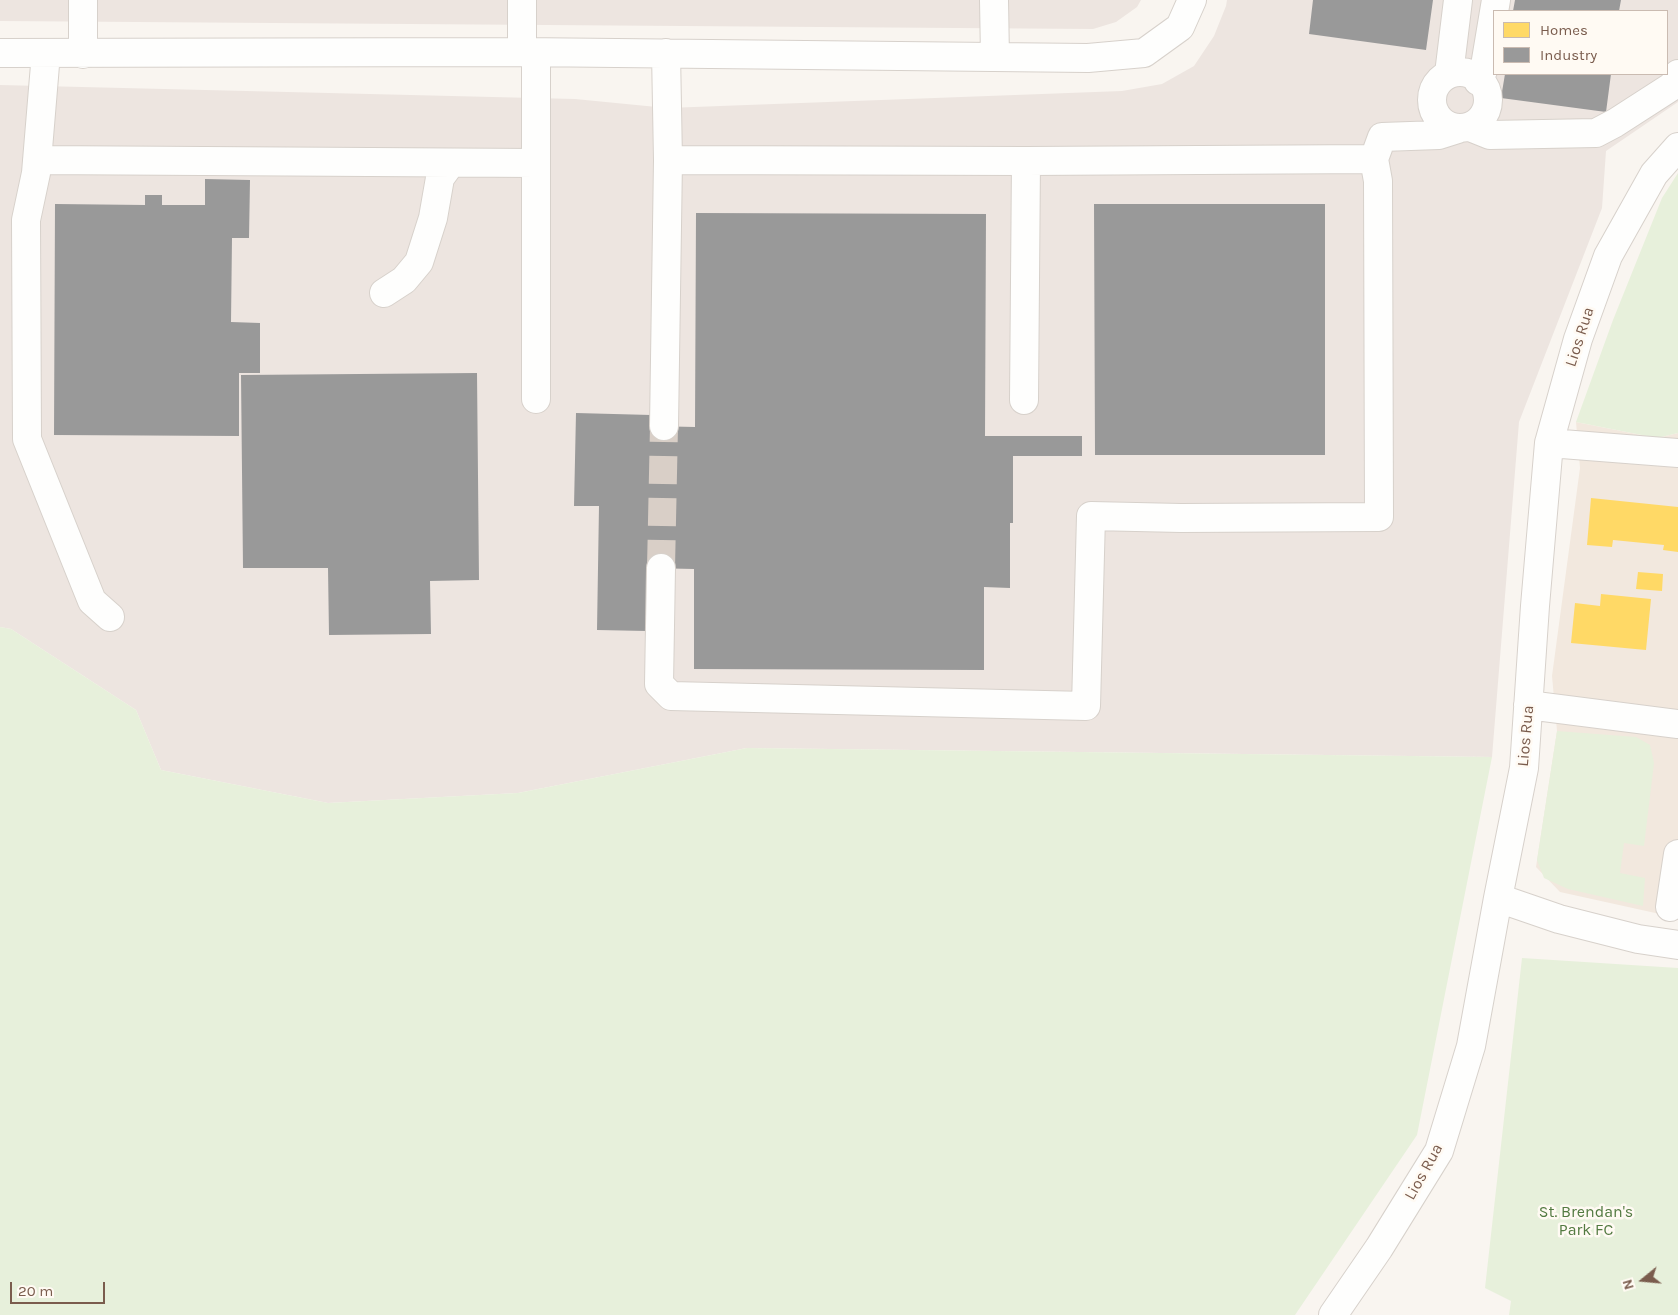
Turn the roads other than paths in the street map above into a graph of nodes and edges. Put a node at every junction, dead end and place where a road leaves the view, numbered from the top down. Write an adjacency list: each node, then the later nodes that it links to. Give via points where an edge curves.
1 (83, 0): 11 (street)
2 (522, 0): 7 (street)
3 (994, 0): 12 (street)
4 (1192, 0): 12 (street, via 1180,27 1144,54 1088,58)
5 (1458, 0): 13 (street)
6 (1493, 18): 15 (street, via 1485,66)
7 (529, 52): 10 (street); 11 (street); 23 (street)
8 (0, 53): 9 (street)
9 (46, 53): 11 (street); 19 (street)
10 (666, 53): 12 (street); 20 (street)
11 (82, 54)
12 (994, 57)
13 (1449, 74): 15 (street, via 1462,72); 16 (street, via 1439,81 1433,92 1432,104 1436,116 1446,125)
14 (1678, 74): 16 (street, via 1674,85 1596,133 1490,135)
15 (1478, 81): 16 (street, via 1488,96 1486,109 1480,120)
16 (1464, 128): 18 (street, via 1439,135 1382,137)
17 (1678, 147): 28 (street, Lios Rua, via 1654,174 1608,256 1578,339)
18 (1374, 158): 21 (street); 30 (street, via 1378,182 1379,517 1091,516 1086,706 671,696 659,684)
19 (37, 160): 22 (street); 31 (street, via 26,220 28,439 92,601)
20 (668, 160): 21 (street); 27 (street)
21 (1026, 161): 26 (street)
22 (450, 162): 23 (street); 24 (street, via 440,178 419,262 404,280)
23 (536, 163): 25 (street)
24 (384, 293)
25 (536, 399)
26 (1024, 400)
27 (664, 426)
28 (1549, 443): 29 (street); 32 (street, Lios Rua)
29 (1678, 453)
30 (661, 568)
31 (110, 617)
32 (1528, 705): 33 (street); 35 (street, Lios Rua, via 1524,768)
33 (1678, 724)
34 (1678, 854): 36 (street)
35 (1498, 898): 37 (street, via 1558,919 1638,939); 38 (street, Lios Rua, via 1471,1046 1439,1151)
36 (1670, 907)
37 (1678, 945)
38 (1333, 1315)

